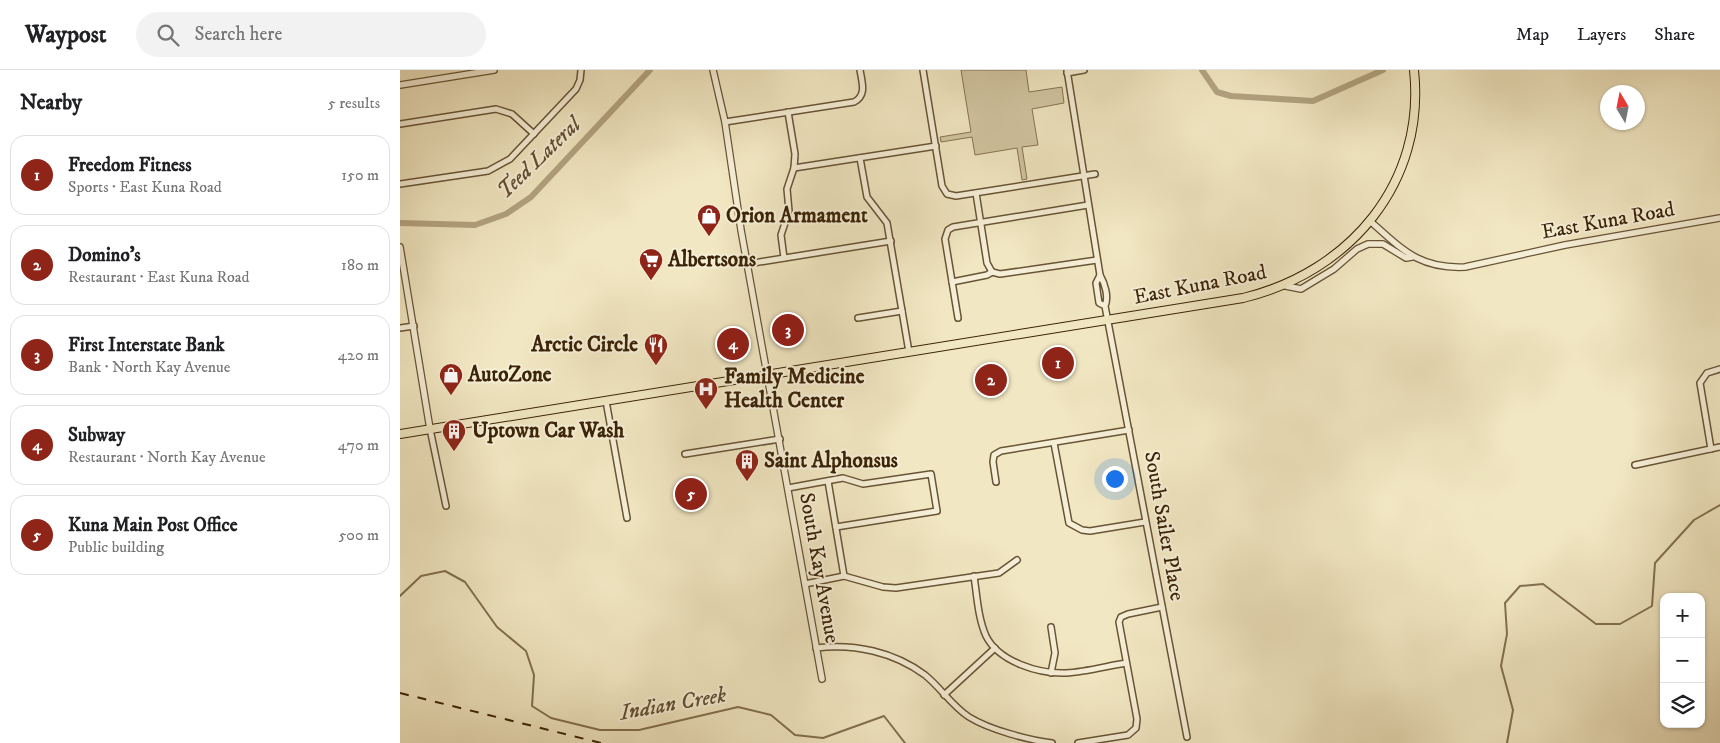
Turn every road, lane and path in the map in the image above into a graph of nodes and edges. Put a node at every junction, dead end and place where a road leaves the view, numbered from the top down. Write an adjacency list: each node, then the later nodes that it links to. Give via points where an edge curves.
1 (494, 70): 8 (street)
2 (581, 70): 14 (street, via 576,89)
3 (713, 70): 12 (street, South Kay Avenue)
4 (860, 70): 11 (street, via 863,94 854,102)
5 (923, 70): 15 (street)
6 (1084, 70): 9 (street)
7 (1414, 70): 24 (main road, via 1415,99 1408,144 1395,180)
8 (484, 71): 10 (street)
9 (1067, 72): 19 (street, South Sailer Place)
10 (400, 85)
11 (788, 112): 12 (street); 17 (street)
12 (725, 122): 31 (street, South Kay Avenue)
13 (400, 124): 14 (street, via 496,109 512,114)
14 (534, 134): 20 (street, via 510,159 488,171)
15 (936, 146): 16 (street); 21 (street, via 942,186 947,194)
16 (860, 158): 17 (street); 26 (street, via 867,197 884,217)
17 (794, 168): 29 (street, via 787,189 789,211 782,235)
18 (1095, 174): 19 (street)
19 (1083, 176): 21 (street); 22 (street, South Sailer Place)
20 (400, 184)
21 (976, 193): 25 (street)
22 (1088, 205): 25 (street); 30 (street, South Sailer Place)
23 (1720, 218): 28 (street, East Kuna Road, via 1465,267 1449,268)
24 (1370, 221): 28 (street, East Kuna Road); 34 (main road, East Kuna Road, via 1335,257)
25 (981, 223): 32 (street, via 987,264); 33 (street, via 947,231 945,239)
26 (891, 241): 29 (street); 35 (street)
27 (400, 247): 39 (street)
28 (1412, 257): 34 (street, via 1406,258 1383,244 1368,244 1301,289)
29 (784, 258): 31 (street)
30 (1097, 260): 32 (street, via 1000,274); 38 (street, South Sailer Place, via 1104,282)
31 (747, 264): 43 (street, South Kay Avenue)
32 (992, 272): 33 (street)
33 (952, 282): 37 (street)
34 (1286, 286): 38 (main road, East Kuna Road, via 1244,298)
35 (902, 311): 36 (street); 41 (street)
36 (858, 318)
37 (958, 318)
38 (1109, 320): 41 (main road, East Kuna Road); 46 (street, South Sailer Place)
39 (414, 326): 40 (street); 45 (street)
40 (400, 328)
41 (909, 352): 43 (main road, East Kuna Road)
42 (1720, 369): 51 (street, via 1702,377 1700,389)
43 (769, 375): 44 (main road, East Kuna Road); 48 (street, South Kay Avenue)
44 (606, 401): 45 (main road, East Kuna Road); 58 (street)
45 (430, 429): 47 (main road, East Kuna Road); 57 (street)
46 (1130, 430): 49 (street); 59 (street, South Sailer Place)
47 (400, 434)
48 (780, 438): 52 (street); 56 (street, South Kay Avenue)
49 (1054, 443): 55 (street, via 994,455); 59 (street, via 1067,517 1075,527 1090,531)
50 (1720, 447): 51 (street)
51 (1711, 449): 53 (street)
52 (685, 454)
53 (1635, 464)
54 (828, 481): 56 (street); 60 (street); 60 (street, via 843,478 863,484 931,474 937,511)
55 (996, 482)
56 (788, 488): 64 (street, South Kay Avenue)
57 (446, 506)
58 (627, 518)
59 (1145, 522): 65 (street, South Sailer Place)
60 (836, 527): 62 (street)
61 (1016, 560): 63 (street, via 999,573)
62 (844, 576): 63 (street, via 896,588); 64 (street)
63 (974, 576): 68 (street, via 982,626)
64 (805, 584): 67 (street, South Kay Avenue)
65 (1162, 607): 69 (street, via 1121,617); 73 (street, South Sailer Place)
66 (1051, 627): 70 (street, via 1055,653)
67 (816, 648): 71 (street, South Kay Avenue); 72 (street, via 839,645 885,654 925,676)
68 (995, 648): 70 (street, via 1008,659); 72 (street)
69 (1126, 663): 70 (street, via 1067,673); 75 (street, via 1136,728 1128,735)
70 (1051, 672)
71 (822, 679)
72 (944, 695): 74 (street, via 959,710 989,726)
73 (1187, 737)
74 (1052, 743)
75 (1078, 743)

